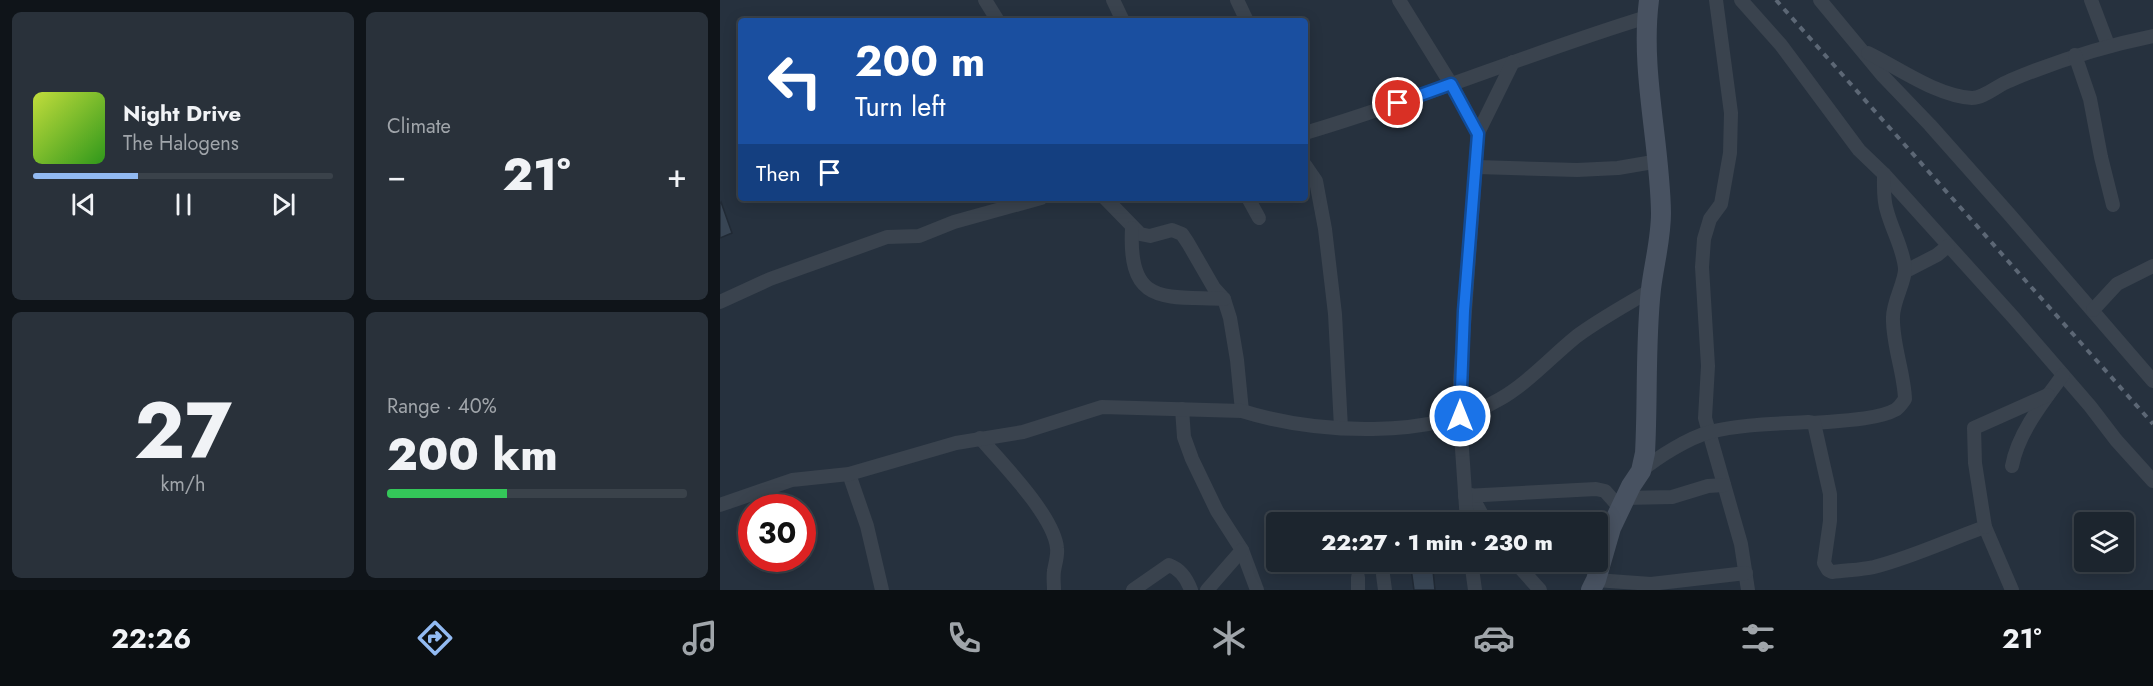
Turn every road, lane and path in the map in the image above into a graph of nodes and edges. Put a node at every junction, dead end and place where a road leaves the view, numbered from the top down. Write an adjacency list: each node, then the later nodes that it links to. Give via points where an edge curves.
1 (986, 0): 10 (street)
2 (1113, 0): 11 (street)
3 (1237, 0): 12 (street)
4 (1399, 0): 18 (street)
5 (1716, 0): 46 (street, via 1730,102 1730,153 1721,204 1710,219 1704,239)
6 (1741, 0): 24 (street, via 1781,45 1859,150)
7 (1820, 0): 15 (street)
8 (2091, 0): 14 (street)
9 (1648, 8): 17 (street); 21 (street, via 1648,82)
10 (996, 18)
11 (1119, 18)
12 (1246, 18)
13 (2153, 36): 14 (street)
14 (2108, 45): 16 (street)
15 (1863, 51): 16 (street, via 1954,95 1975,98); 37 (street)
16 (2075, 55): 28 (street, via 2090,99)
17 (1514, 62): 18 (street); 20 (street)
18 (1451, 84): 19 (street); 20 (street)
19 (1308, 132)
20 (1478, 134): 22 (street)
21 (1659, 161): 22 (street, via 1577,170); 34 (street, via 1661,215)
22 (1477, 168): 43 (street, via 1464,311)
23 (1308, 169): 45 (street, via 1319,190 1325,229 1335,314)
24 (1884, 174): 31 (street); 33 (street, via 1886,208)
25 (1030, 201): 36 (street, via 919,236 886,237 770,279)
26 (1108, 201): 30 (street)
27 (1250, 201): 29 (street)
28 (2113, 205)
29 (1259, 218)
30 (1132, 228): 35 (street, via 1145,236 1172,230 1182,234); 35 (street, via 1137,276 1153,292 1168,297)
31 (1948, 246): 33 (street); 38 (street)
32 (2153, 266): 37 (street, via 2117,284)
33 (1906, 271): 44 (street, via 1893,316 1905,399 1897,409 1884,413)
34 (1651, 290): 43 (street, via 1579,335 1502,398); 49 (street)
35 (1224, 299): 42 (street, via 1237,360)
36 (720, 302)
37 (2093, 310): 39 (street)
38 (2063, 375): 40 (street); 51 (street)
39 (2153, 381)
40 (2048, 395): 48 (street, via 2015,451); 58 (street, via 1974,428)
41 (1182, 409): 42 (street); 47 (street, via 1102,407 1023,432); 59 (street, via 1184,437 1192,459 1206,491)
42 (1242, 411): 45 (street, via 1281,421)
43 (1460, 416): 45 (street, via 1399,429); 53 (street)
44 (1814, 423): 46 (street); 58 (street, via 1830,494 1824,562 1828,570 1872,567)
45 (1341, 428)
46 (1708, 433): 49 (street, via 1657,457); 52 (street)
47 (980, 438): 50 (street); 66 (street, via 1034,501 1055,538 1058,550)
48 (2012, 466)
49 (1641, 471): 54 (street)
50 (849, 474): 55 (street, via 792,480); 65 (street, via 867,526)
51 (2153, 481)
52 (1724, 485): 54 (street); 62 (street)
53 (1468, 496): 54 (street, via 1596,489); 56 (street); 57 (street)
54 (1622, 503): 64 (street)
55 (720, 505)
56 (1467, 512)
57 (1479, 512)
58 (1985, 527): 75 (street)
59 (1242, 550): 69 (street); 70 (street)
60 (1473, 572): 72 (street)
61 (1524, 572): 73 (street)
62 (1746, 573): 64 (street, via 1650,585); 74 (street)
63 (1383, 575): 71 (street)
64 (1594, 585)
65 (882, 590)
66 (1054, 590)
67 (1133, 590): 68 (street, via 1169,565 1180,572)
68 (1191, 590)
69 (1207, 590)
70 (1257, 590)
71 (1385, 590)
72 (1475, 590)
73 (1540, 590)
74 (1748, 590)
75 (2012, 590)

